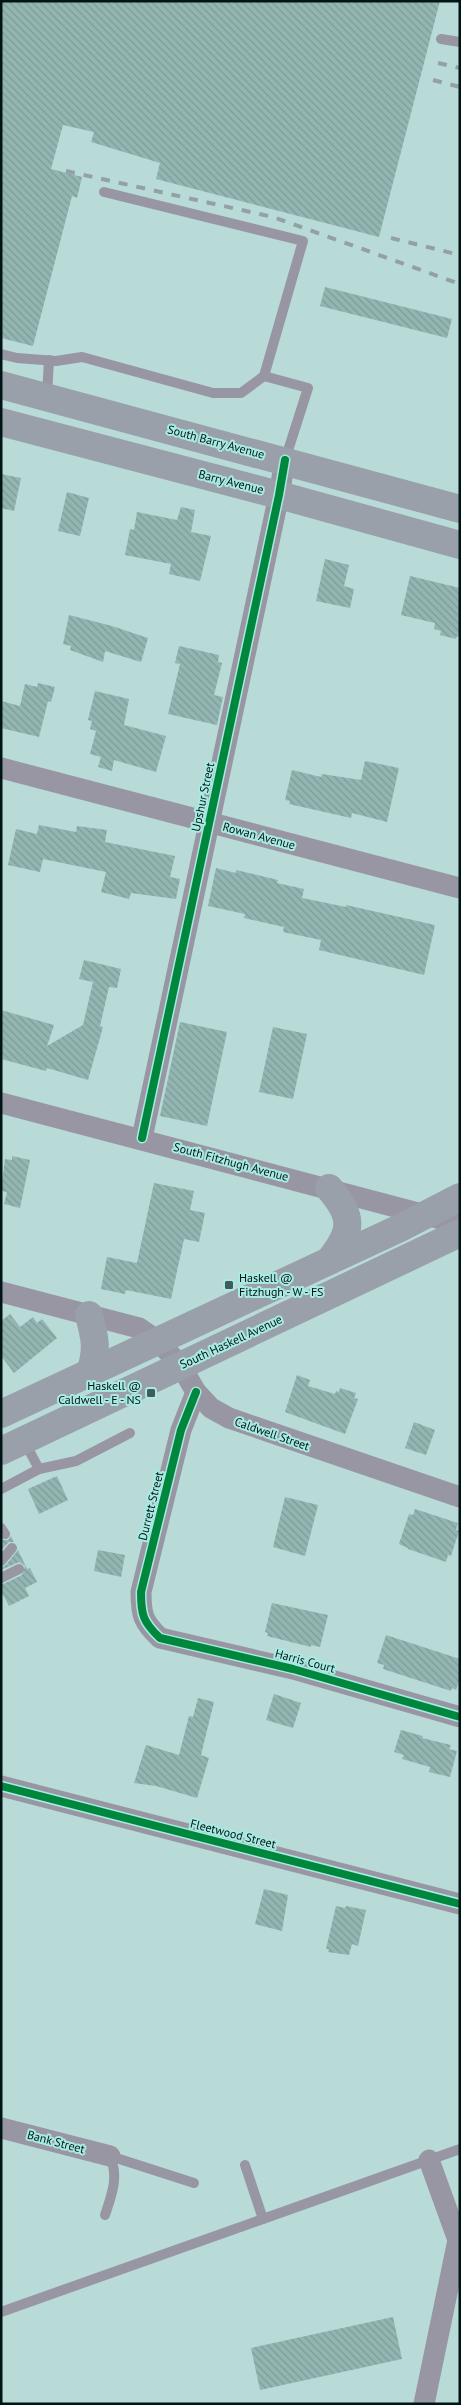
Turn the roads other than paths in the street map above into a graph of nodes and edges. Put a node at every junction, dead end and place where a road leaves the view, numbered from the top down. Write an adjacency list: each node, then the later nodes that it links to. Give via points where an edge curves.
1 (441, 39): 2 (lane)
2 (460, 42)
3 (104, 192): 6 (lane, via 303,241)
4 (1, 354): 5 (lane)
5 (49, 360): 6 (lane, via 82,357 213,394 241,393); 8 (lane)
6 (264, 376): 11 (lane, via 308,388)
7 (1, 385): 8 (main road, South Barry Avenue)
8 (47, 396): 10 (main road); 11 (main road, South Barry Avenue)
9 (1, 422): 10 (main road, Barry Avenue)
10 (37, 430): 12 (main road, Barry Avenue)
11 (285, 460): 12 (street, Upshur Street); 13 (main road, South Barry Avenue)
12 (280, 495): 14 (main road, Barry Avenue); 16 (street, Upshur Street)
13 (460, 509)
14 (460, 545)
15 (1, 768): 16 (street, Rowan Avenue)
16 (208, 823): 17 (street, Rowan Avenue); 19 (street, Upshur Street)
17 (460, 888)
18 (1, 1103): 19 (street, South Fitzhugh Avenue)
19 (142, 1138): 20 (street, South Fitzhugh Avenue)
20 (329, 1188): 22 (street, South Fitzhugh Avenue); 25 (main road, via 347,1213 349,1224 344,1239)
21 (460, 1197): 22 (main road)
22 (425, 1215): 23 (street, South Fitzhugh Avenue); 25 (main road)
23 (460, 1224)
24 (460, 1233): 29 (main road, South Haskell Avenue)
25 (329, 1261): 28 (main road)
26 (1, 1292): 27 (street, Caldwell Street)
27 (89, 1315): 28 (street, Caldwell Street, via 139,1328); 30 (main road, via 96,1343)
28 (158, 1341): 29 (street, Caldwell Street); 30 (main road)
29 (181, 1366): 31 (street, Caldwell Street); 34 (main road, South Haskell Avenue)
30 (90, 1373): 32 (main road)
31 (196, 1392): 37 (street, Caldwell Street, via 211,1408 242,1424); 42 (street, Durrett Street, via 181,1430 141,1592 141,1612)
32 (1, 1414)
33 (130, 1433): 35 (lane, via 76,1461)
34 (12, 1445): 35 (lane)
35 (39, 1469): 36 (lane)
36 (1, 1489)
37 (460, 1498)
38 (12, 1548): 39 (lane)
39 (1, 1561)
40 (19, 1569): 41 (lane)
41 (1, 1578)
42 (148, 1626): 43 (street, Harris Court, via 160,1638 293,1669)
43 (460, 1717)
44 (1, 1786): 45 (street, Fleetwood Street)
45 (460, 1904)
46 (1, 2128): 48 (street, Bank Street)
47 (460, 2150): 49 (lane)
48 (110, 2156): 51 (lane); 52 (lane, via 116,2169)
49 (430, 2160): 53 (lane); 54 (street)
50 (245, 2165): 53 (lane)
51 (194, 2183)
52 (106, 2215)
53 (263, 2219): 55 (lane)
54 (459, 2240): 56 (street)
55 (1, 2312)
56 (424, 2404)

